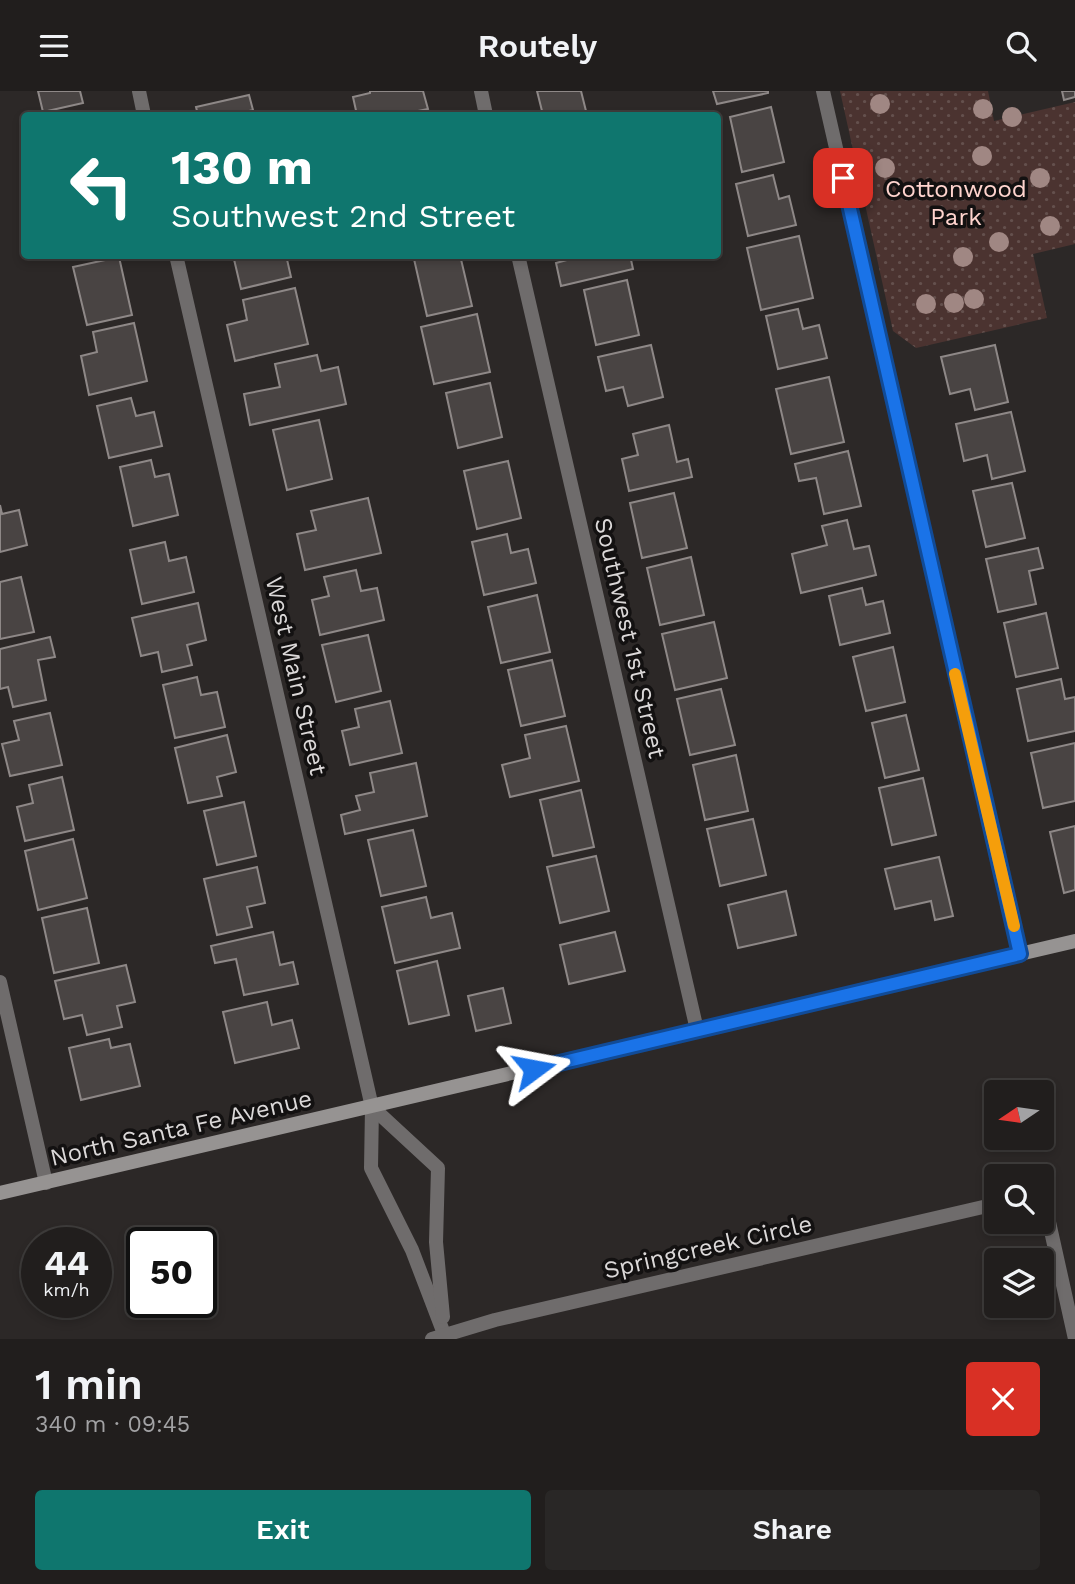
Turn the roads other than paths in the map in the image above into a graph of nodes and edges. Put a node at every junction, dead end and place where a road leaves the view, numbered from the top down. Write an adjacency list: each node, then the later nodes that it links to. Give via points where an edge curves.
1 (139, 91): 4 (street)
2 (481, 91): 5 (street)
3 (823, 91): 9 (street)
4 (143, 112)
5 (485, 112)
6 (177, 259): 12 (street, West Main Street)
7 (519, 259): 11 (street, Southwest 1st Street)
8 (1075, 941): 9 (main road, North Santa Fe Avenue)
9 (1020, 954): 11 (main road, North Santa Fe Avenue)
10 (0, 982): 13 (street)
11 (697, 1030): 12 (main road, North Santa Fe Avenue)
12 (372, 1107): 13 (main road, North Santa Fe Avenue); 17 (street, West Main Street, via 371,1168 412,1250); 17 (street, via 438,1168)
13 (46, 1183): 14 (main road, North Santa Fe Avenue)
14 (0, 1193)
15 (984, 1207): 17 (street, Springcreek Circle, via 495,1320)
16 (1052, 1234): 18 (street)
17 (441, 1338)
18 (1075, 1339)

